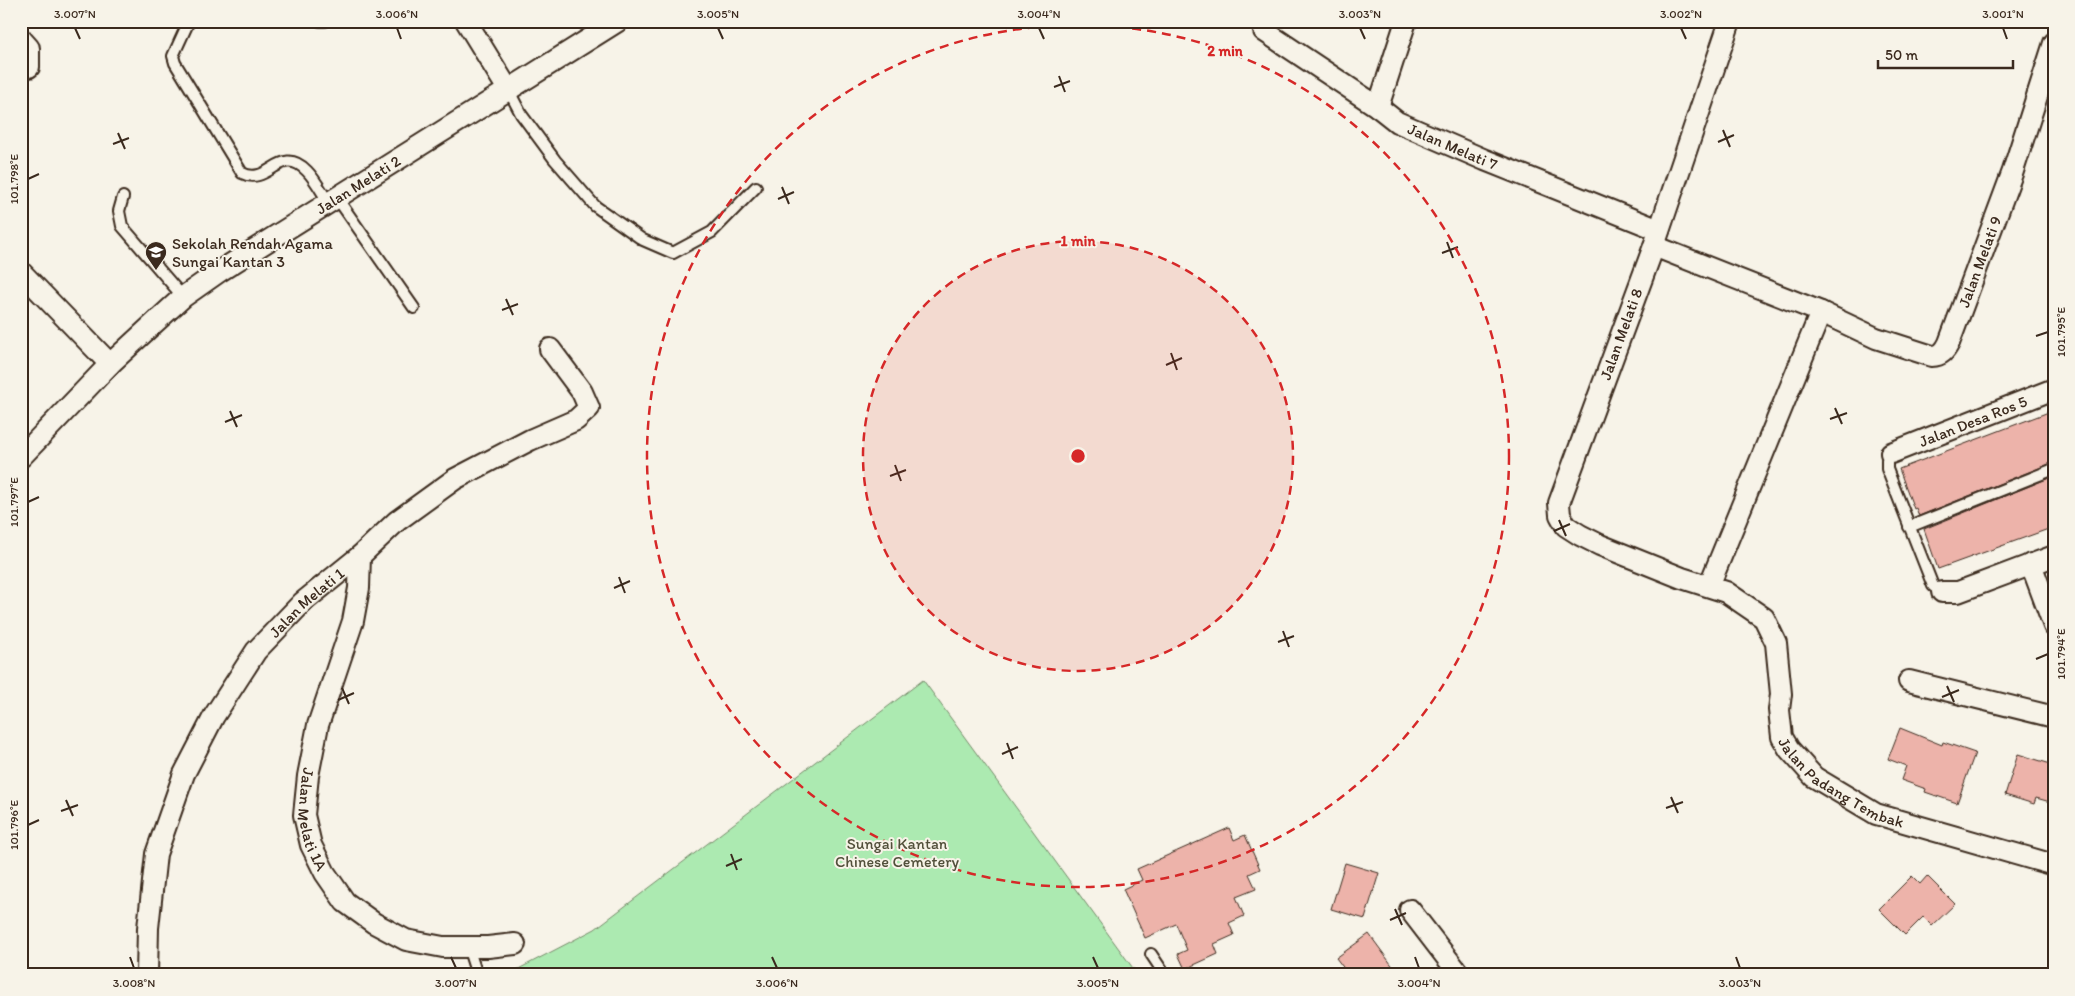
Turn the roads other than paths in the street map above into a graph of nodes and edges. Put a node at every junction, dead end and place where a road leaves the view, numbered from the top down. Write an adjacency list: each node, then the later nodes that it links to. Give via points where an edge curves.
1 (190, 21): 16 (lane, via 173,56 175,63 242,173 250,177 260,176 283,160 295,161)
2 (320, 21): 3 (lane)
3 (325, 21)
4 (466, 21): 12 (street)
5 (618, 21): 12 (street, Jalan Melati 2)
6 (1406, 21): 13 (street)
7 (1730, 21): 17 (street, Jalan Melati 8)
8 (1264, 30): 13 (street, Jalan Melati 7)
9 (21, 39): 11 (street, via 29,48)
10 (2054, 43): 21 (street, Jalan Melati 9, via 2009,180 1946,350 1932,356 1876,338)
11 (29, 68)
12 (509, 91): 14 (lane, via 521,114 555,160 595,206 643,240 673,253 712,232); 16 (street, Jalan Melati 2)
13 (1378, 107): 17 (street, Jalan Melati 7, via 1397,122)
14 (756, 187)
15 (123, 197): 19 (lane, via 119,211 122,226)
16 (333, 200): 19 (street, Jalan Melati 2); 20 (lane)
17 (1657, 238): 21 (street, Jalan Melati 9); 32 (street, Jalan Melati 8, via 1559,502 1560,515 1566,526 1600,545)
18 (21, 272): 23 (street)
19 (183, 297): 23 (street, Jalan Melati 2)
20 (414, 308)
21 (1821, 312): 33 (street)
22 (550, 349): 29 (street, Jalan Melati 1, via 582,392 589,408 576,420 530,440 455,480 397,521)
23 (110, 364): 26 (street, Jalan Melati 2)
24 (2054, 389): 25 (street, Jalan Desa Ros 5)
25 (1891, 453): 28 (lane, via 1887,469)
26 (21, 457)
27 (2054, 469): 28 (lane)
28 (1909, 526): 34 (lane, via 1933,586)
29 (360, 556): 41 (street, Jalan Melati 1A, via 353,621 318,725 308,776 304,815 311,845 325,873 346,902 374,923 406,940 443,947); 43 (street, Jalan Melati 1, via 304,602 256,651 214,716 184,774 156,854)
30 (2054, 556): 31 (street)
31 (2031, 564): 34 (street, via 1958,592); 35 (street)
32 (1682, 578): 33 (street, Jalan Padang Tembak)
33 (1709, 586): 38 (street, Jalan Padang Tembak, via 1726,592 1764,618 1776,643 1782,737 1814,777 1876,814)
34 (1942, 592)
35 (2054, 626)
36 (1909, 681): 37 (street)
37 (2054, 717)
38 (2054, 865)
39 (1410, 910): 46 (street)
40 (515, 944): 41 (street, Jalan Melati 1A)
41 (468, 947): 44 (lane)
42 (1151, 954): 45 (lane)
43 (147, 975)
44 (477, 975)
45 (1166, 975)
46 (1460, 975)

